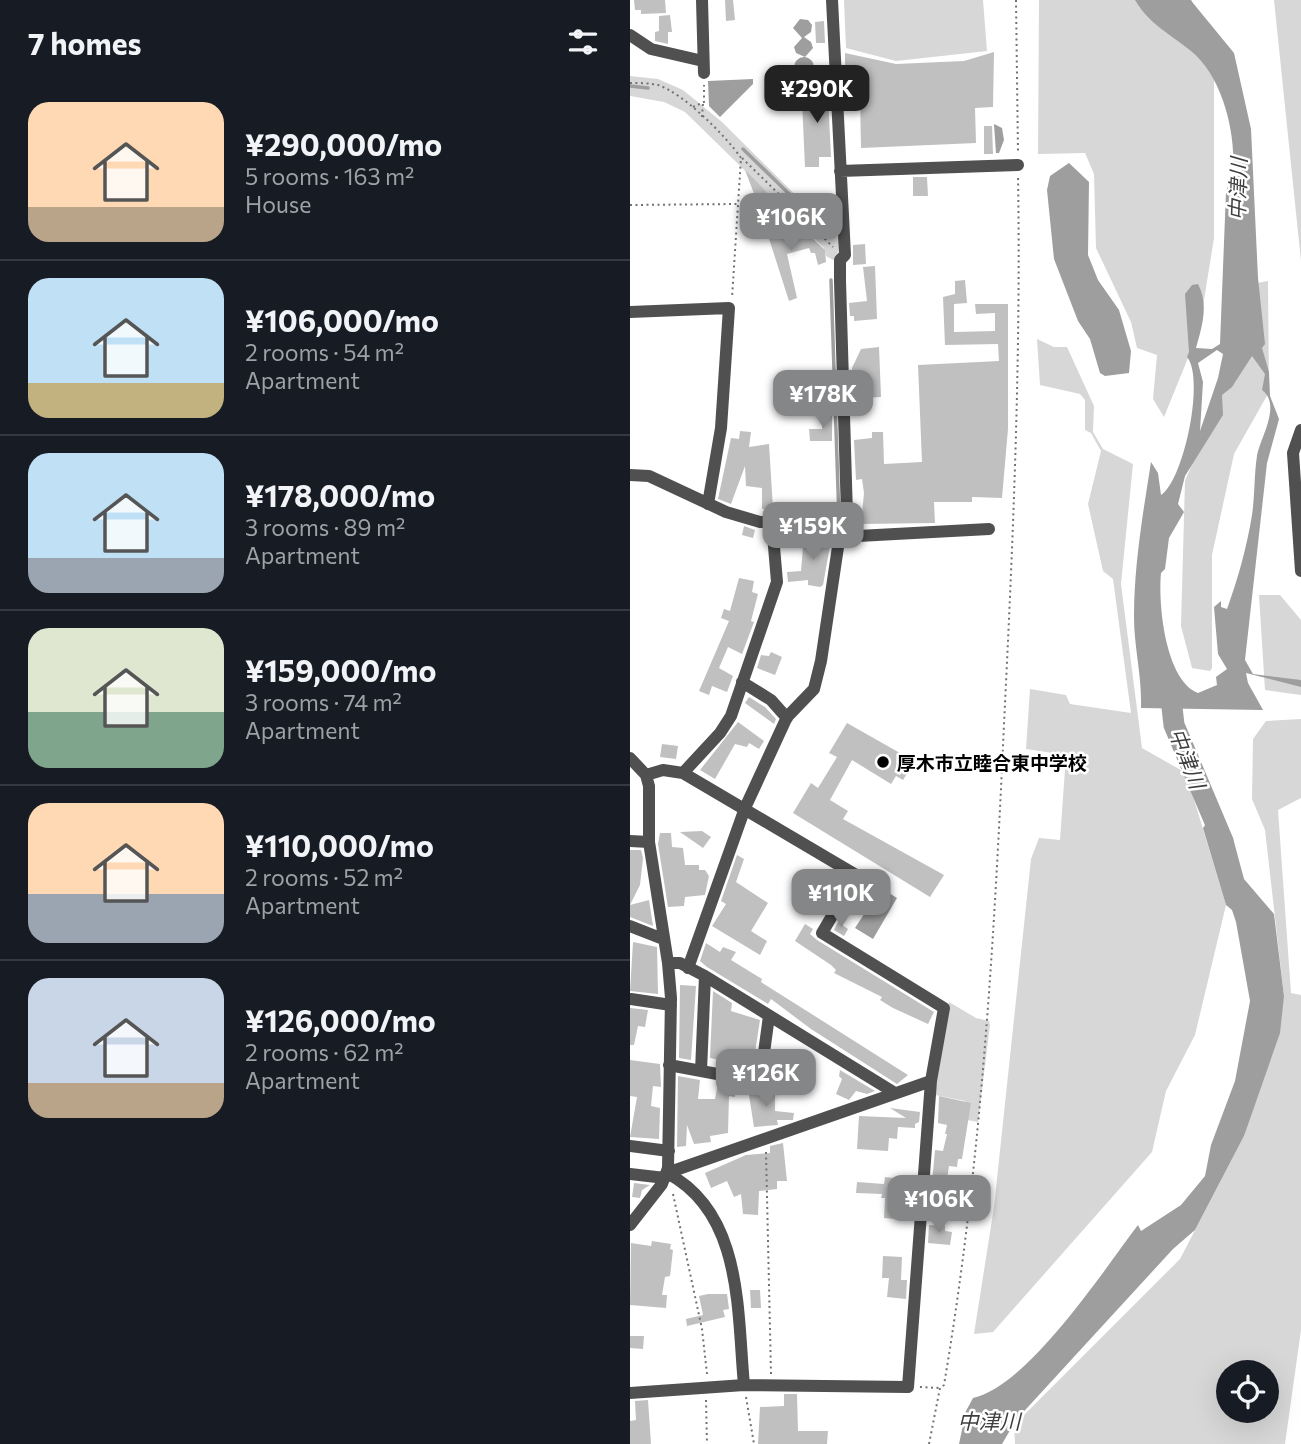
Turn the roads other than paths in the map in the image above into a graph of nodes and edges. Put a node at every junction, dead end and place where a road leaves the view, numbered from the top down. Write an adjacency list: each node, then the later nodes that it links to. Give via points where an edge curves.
1 (702, 0): 3 (street, via 704,67 651,49)
2 (832, 0): 5 (street)
3 (630, 35)
4 (1018, 165): 5 (street)
5 (841, 171): 12 (street, via 847,515)
6 (630, 312): 9 (street, via 729,308 721,428)
7 (1301, 430): 13 (street, via 1293,453)
8 (630, 475): 9 (street, via 649,476)
9 (708, 504): 10 (street)
10 (772, 523): 12 (street); 14 (street, via 777,582)
11 (989, 529): 12 (street)
12 (841, 534): 15 (street, via 814,689)
13 (1301, 571)
14 (742, 682): 15 (street, via 771,700); 17 (street, via 720,733)
15 (787, 718): 19 (street)
16 (630, 758): 18 (street)
17 (683, 773): 18 (street, via 663,770); 19 (street)
18 (646, 775): 21 (street)
19 (745, 808): 25 (street); 32 (street, via 856,875 822,933 944,1008)
20 (630, 841): 21 (street)
21 (649, 842): 23 (street)
22 (630, 926): 23 (street)
23 (663, 939): 24 (street)
24 (668, 963): 25 (street); 28 (street)
25 (688, 968): 26 (street)
26 (705, 976): 29 (street); 31 (street)
27 (631, 999): 28 (street)
28 (671, 1005): 30 (street)
29 (769, 1016): 31 (street, via 760,1082); 33 (street)
30 (669, 1065): 31 (street); 35 (street)
31 (701, 1071)
32 (931, 1081): 33 (street); 39 (street, via 908,1387)
33 (894, 1093): 37 (street, via 766,1137)
34 (630, 1146): 35 (street)
35 (669, 1150): 37 (street)
36 (630, 1174): 37 (street)
37 (668, 1179): 38 (street); 39 (street, via 680,1180 704,1202 728,1247)
38 (630, 1225)
39 (744, 1385): 40 (street)
40 (630, 1393)

